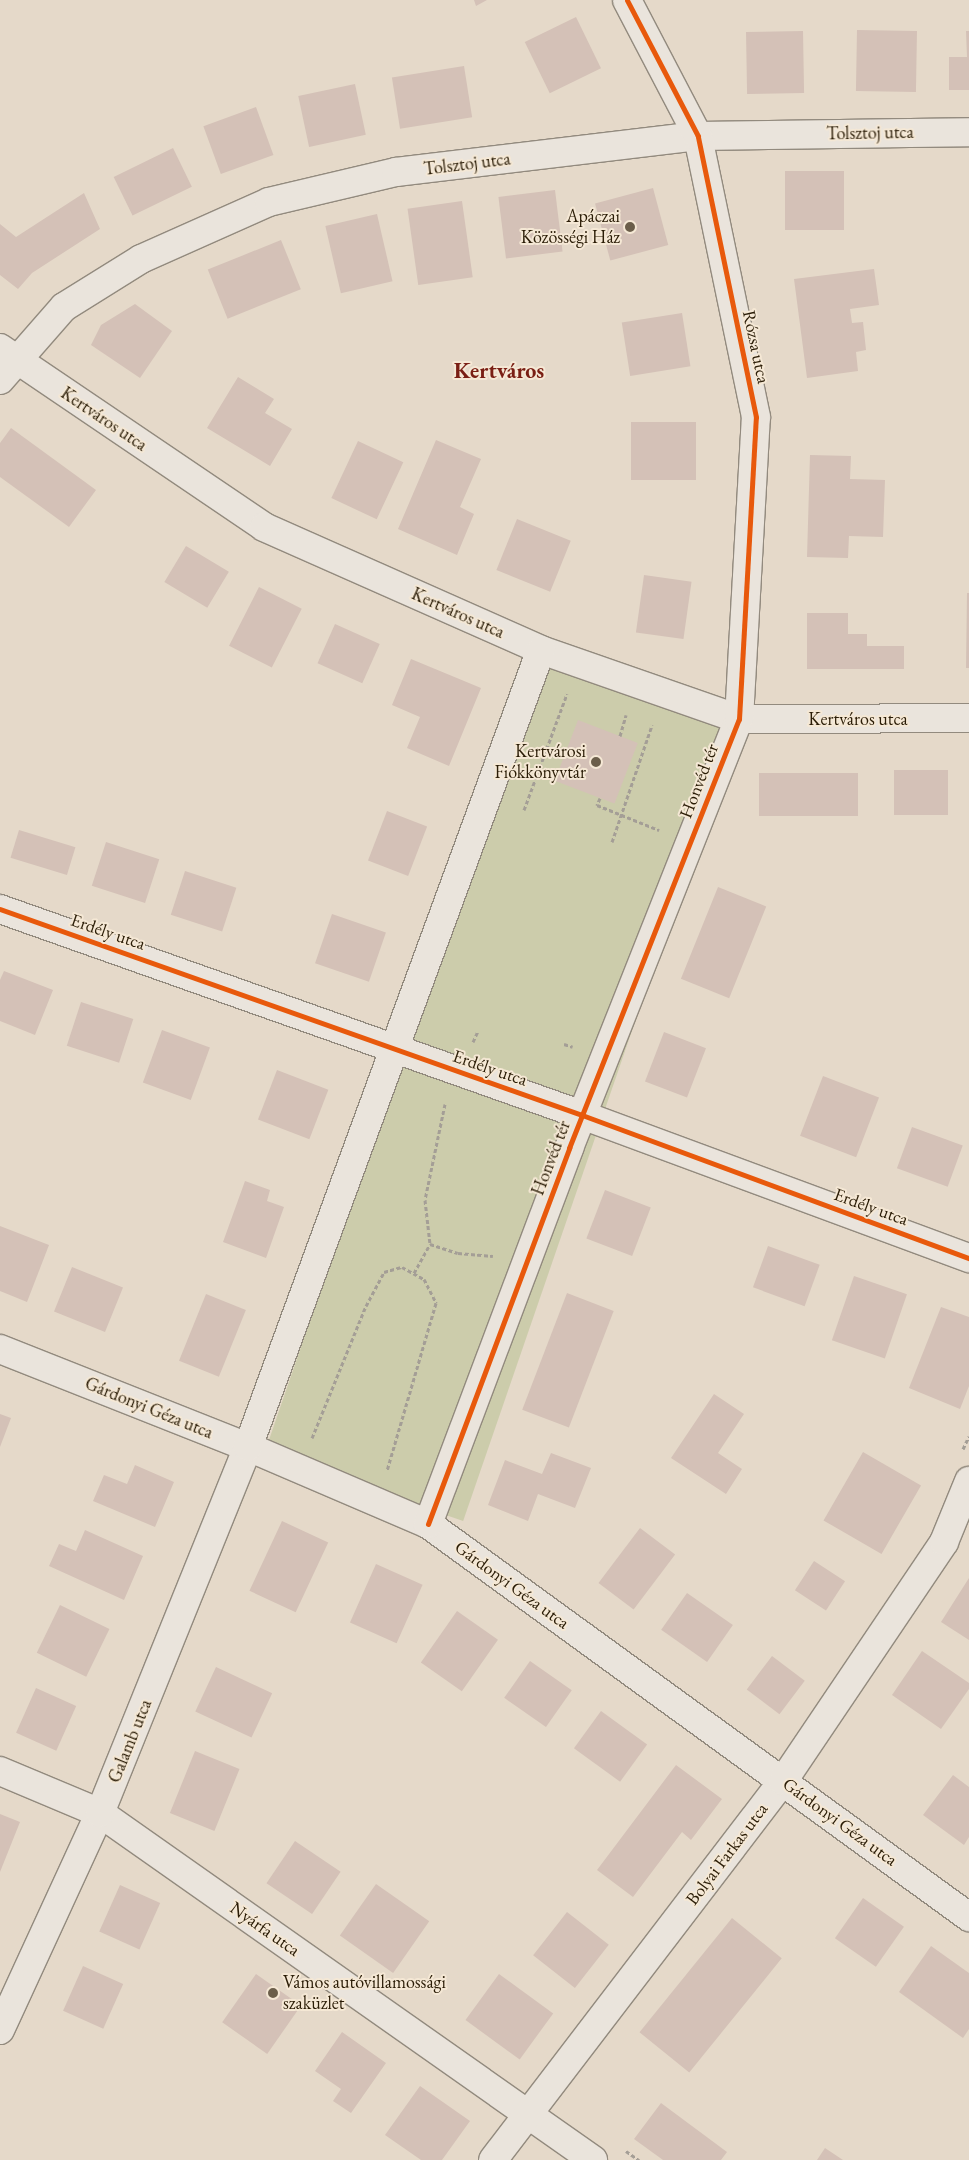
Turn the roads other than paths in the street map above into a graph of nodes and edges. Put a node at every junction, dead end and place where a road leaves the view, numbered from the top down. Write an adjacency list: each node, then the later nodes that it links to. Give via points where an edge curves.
1 (627, 0): 3 (street, Rózsa utca)
2 (969, 132): 3 (street, Tolsztoj utca)
3 (698, 136): 4 (street, Tolsztoj utca, via 396,172 269,202 141,259 64,307); 7 (street, Rózsa utca, via 756,417)
4 (5, 362): 5 (street, Kertváros utca, via 264,528)
5 (537, 662): 7 (street, Kertváros utca); 9 (street)
6 (969, 718): 7 (street, Kertváros utca)
7 (738, 719): 10 (street, Honvéd tér)
8 (0, 909): 9 (street, Erdély utca)
9 (397, 1049): 10 (street, Erdély utca); 13 (street)
10 (582, 1115): 11 (street, Erdély utca); 15 (street, Honvéd tér)
11 (969, 1258)
12 (0, 1349): 13 (street, Gárdonyi Géza utca)
13 (248, 1447): 15 (street, Gárdonyi Géza utca); 18 (street, Galamb utca)
14 (969, 1481): 17 (street, Bolyai Farkas utca, via 944,1542)
15 (428, 1524): 17 (street, Gárdonyi Géza utca)
16 (0, 1770): 18 (street, Nyárfa utca)
17 (783, 1780): 19 (street, Gárdonyi Géza utca); 21 (street, Bolyai Farkas utca)
18 (100, 1813): 20 (street, Galamb utca); 21 (street, Nyárfa utca)
19 (969, 1917)
20 (0, 2030)
21 (528, 2115): 22 (street, Bolyai Farkas utca); 23 (street, Nyárfa utca)
22 (493, 2160)
23 (593, 2160)

